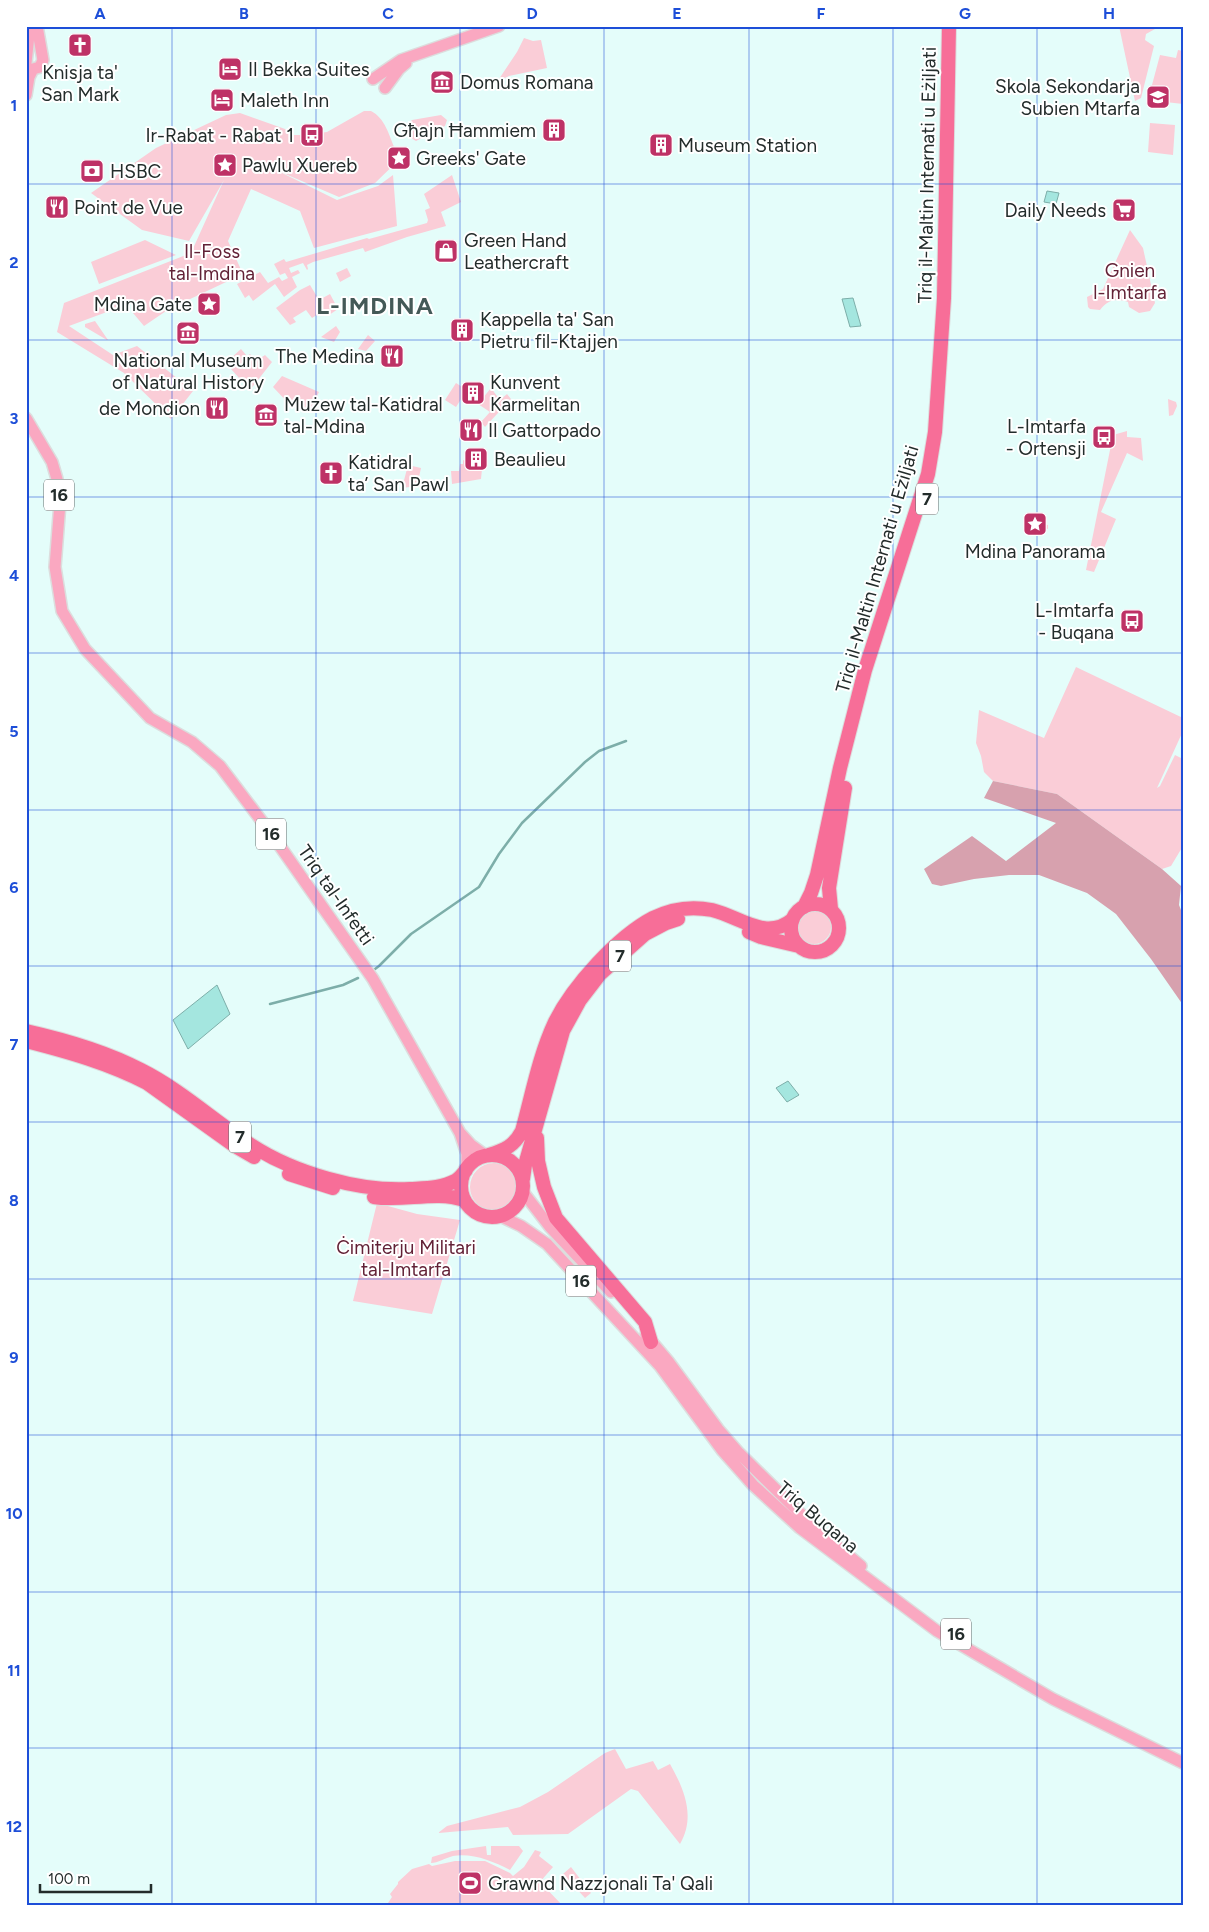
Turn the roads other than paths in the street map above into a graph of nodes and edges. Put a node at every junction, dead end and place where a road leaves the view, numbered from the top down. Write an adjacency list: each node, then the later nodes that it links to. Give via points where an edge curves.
1 (30, 26): 7 (main road)
2 (499, 26): 6 (main road)
3 (949, 26): 12 (highway, Triq il-Maltin Internati u Eżiljati / 7, via 944,298 936,432 928,474 866,670 840,768 817,875)
4 (959, 26): 13 (highway, Triq il-Maltin Internati u Eżiljati / 7, via 951,298 942,434 934,475 874,669 847,770 829,888)
5 (39, 30): 7 (main road); 7 (main road, via 41,55 31,53)
6 (418, 55): 8 (main road, via 401,60); 9 (main road, via 399,69)
7 (28, 60): 10 (main road)
8 (374, 79)
9 (385, 88)
10 (26, 95)
11 (26, 418): 19 (main road, Triq tal-Infetti / 16, via 52,462 57,480 60,503 55,566 62,610 85,649 150,718 192,742 220,766 373,979)
12 (804, 906): 13 (highway, via 818,904); 14 (highway, 7)
13 (831, 909): 15 (highway, 7, via 840,926 834,944 818,952)
14 (793, 918): 15 (highway, via 792,934); 20 (highway, 7, via 779,928 766,929 724,913 689,908 665,914 640,926 603,959 567,1002 546,1047 522,1131 510,1147)
15 (799, 946): 18 (highway, 7, via 699,917 685,917 644,934 600,974 580,1000 563,1031)
16 (26, 1031): 21 (highway, 7, via 81,1044 113,1056 166,1084 251,1146 295,1167 332,1179 380,1188 427,1188 456,1181)
17 (26, 1042): 23 (highway, 7, via 80,1055 136,1078 235,1146 292,1176 380,1198 441,1195)
18 (536, 1127): 22 (highway, 7); 25 (highway, via 538,1161 556,1218 645,1322)
19 (460, 1133): 20 (main road, Triq tal-Infetti / 16); 21 (main road, Triq tal-Infetti / 16, via 467,1154)
20 (488, 1156): 21 (highway, 7, via 473,1162); 22 (highway, via 498,1156 514,1164)
21 (467, 1169): 23 (highway, via 461,1185)
22 (523, 1185): 24 (highway, 7, via 515,1207); 25 (main road, Triq Buqana / 16, via 550,1227 630,1312)
23 (464, 1200): 24 (highway, 7, via 480,1215)
24 (500, 1216): 27 (main road, Triq Buqana / 16, via 547,1244 660,1366 722,1450 753,1485)
25 (651, 1342): 26 (main road, Triq Buqana / 16, via 718,1429)
26 (757, 1472): 27 (main road, via 765,1489 800,1522); 28 (main road, Triq Buqana / 16, via 811,1524 872,1575 934,1620 1014,1670)
27 (800, 1528): 29 (main road, Triq Buqana / 16, via 937,1631 1053,1699)
28 (1183, 1754)
29 (1183, 1763)

